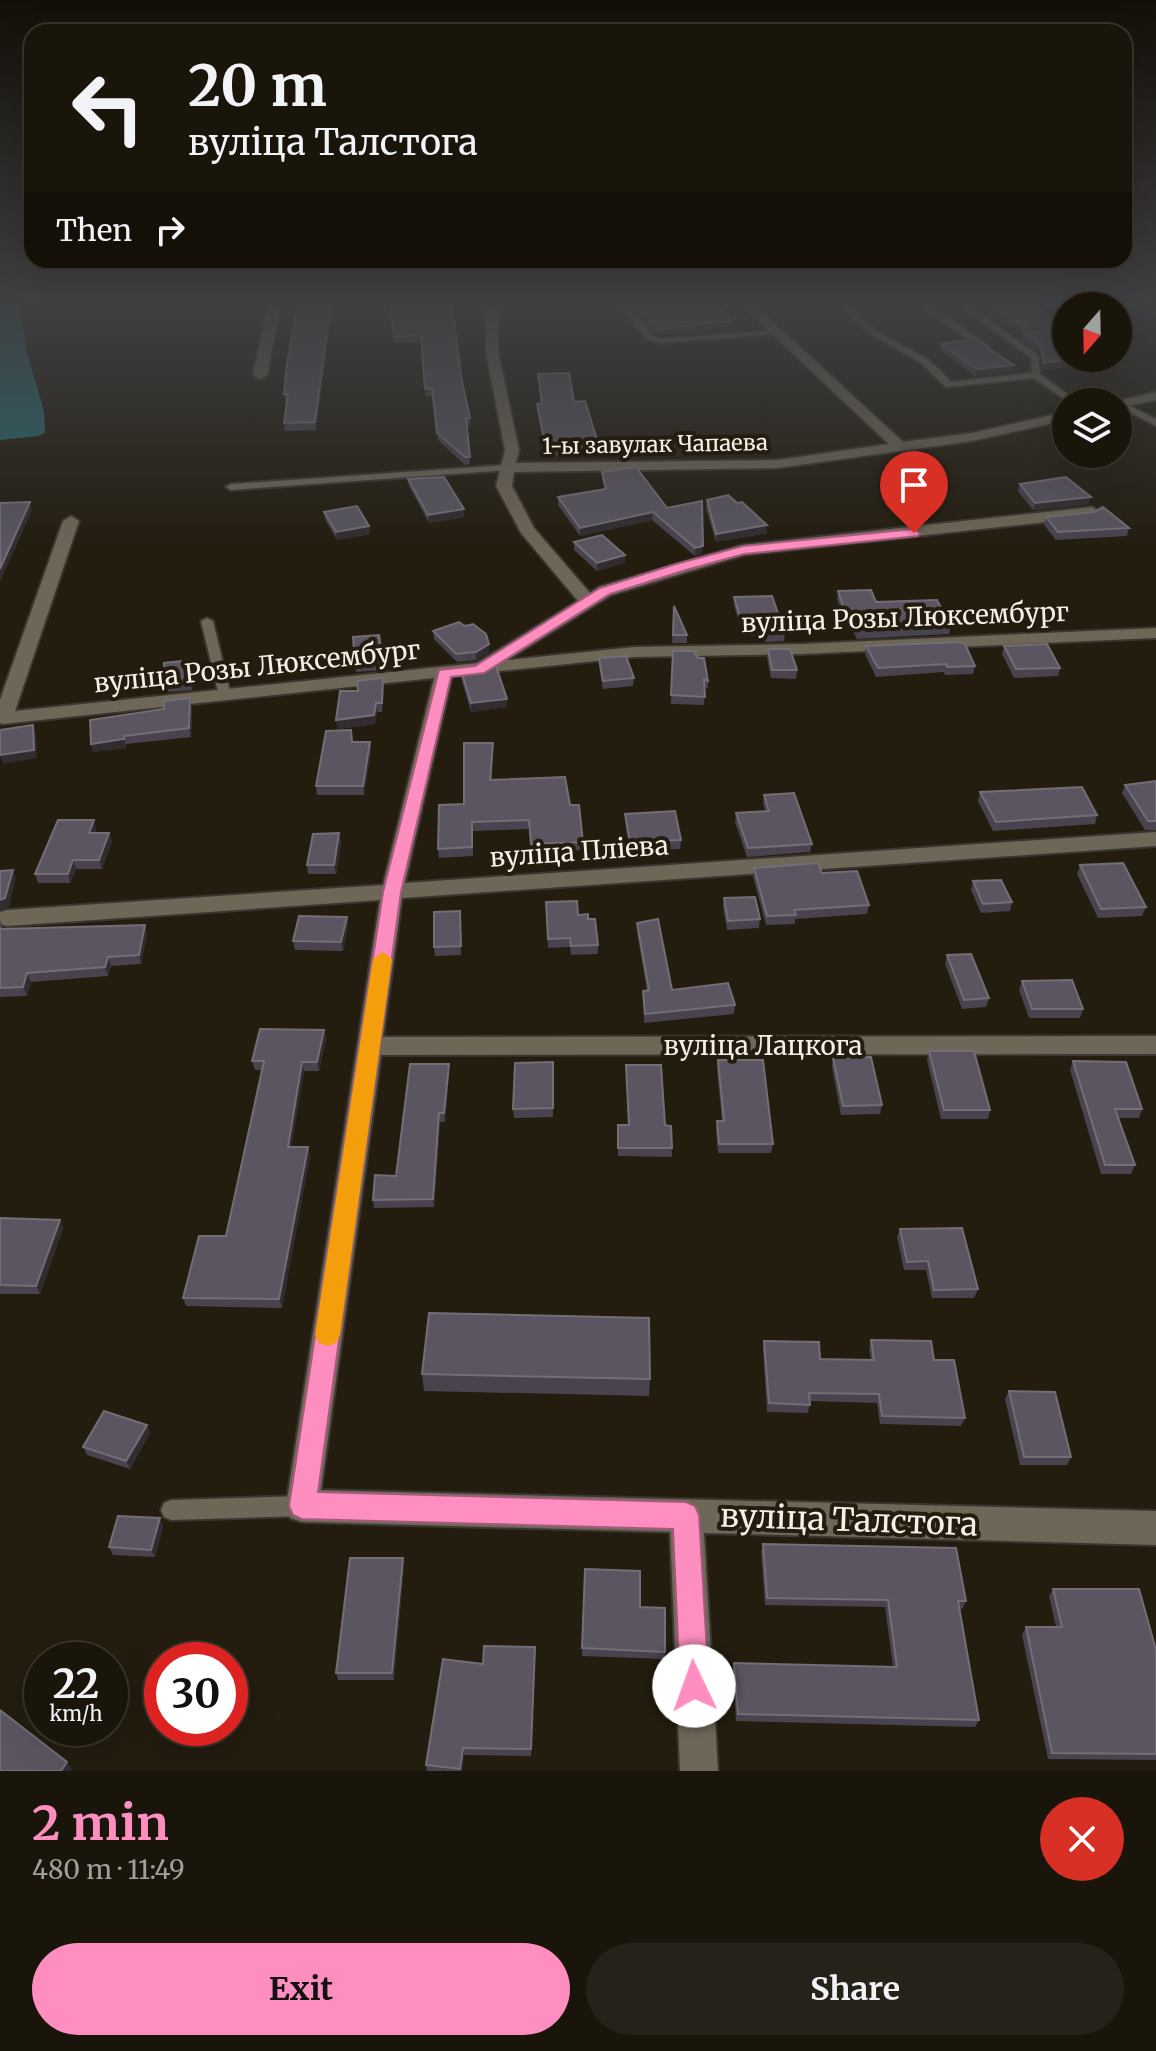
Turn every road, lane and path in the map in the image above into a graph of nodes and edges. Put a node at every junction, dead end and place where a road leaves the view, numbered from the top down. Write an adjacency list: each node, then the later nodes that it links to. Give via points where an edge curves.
1 (499, 386): 9 (street, via 512,450)
2 (834, 386): 8 (street)
3 (1156, 396): 4 (street)
4 (1132, 401)
5 (1132, 411): 7 (lane)
6 (1052, 419): 8 (street, 1-ы завулак Чапаева)
7 (1156, 423)
8 (899, 446): 9 (street, 1-ы завулак Чапаева, via 778,464)
9 (506, 468): 10 (lane); 13 (street, via 504,486 527,530)
10 (231, 487)
11 (1092, 512): 13 (street, via 743,550)
12 (71, 521): 18 (street, вуліца Розы Люксембург, via 3,718)
13 (587, 601): 16 (street)
14 (207, 621): 18 (lane)
15 (1156, 633): 16 (street, вуліца Розы Люксембург, via 634,652)
16 (478, 670): 17 (street, вуліца Розы Люксембург)
17 (444, 673): 18 (street, вуліца Розы Люксембург); 20 (street)
18 (225, 696)
19 (1156, 839): 20 (street, вуліца Пліева)
20 (392, 892): 21 (street, вуліца Пліева); 23 (street)
21 (7, 918)
22 (1156, 1045): 23 (street, вуліца Лацкога)
23 (370, 1046): 24 (street)
24 (302, 1506): 25 (lane); 26 (street, вуліца Талстога)
25 (171, 1510)
26 (686, 1515): 27 (street, вуліца Талстога); 28 (street)
27 (1156, 1528)
28 (699, 1771)

